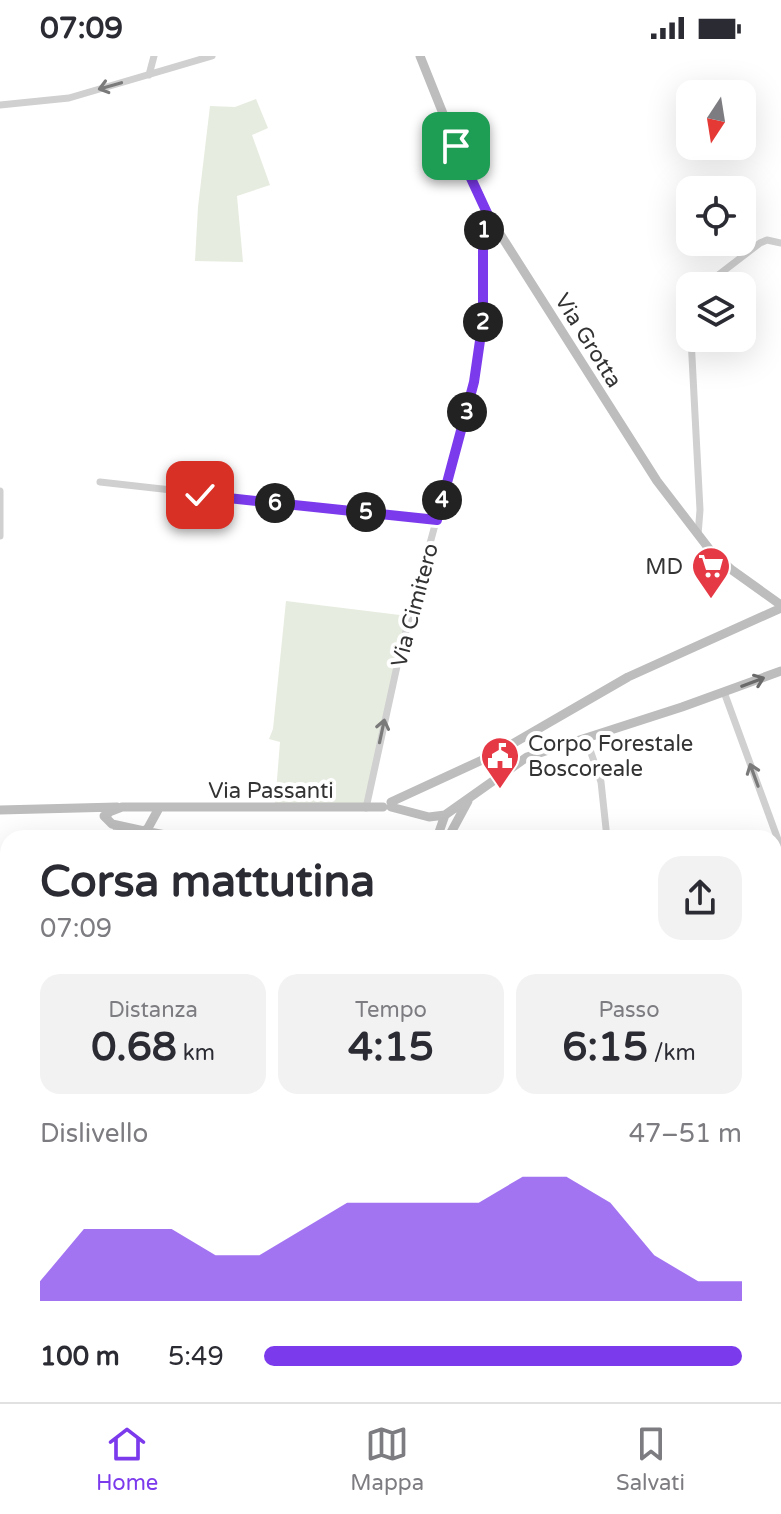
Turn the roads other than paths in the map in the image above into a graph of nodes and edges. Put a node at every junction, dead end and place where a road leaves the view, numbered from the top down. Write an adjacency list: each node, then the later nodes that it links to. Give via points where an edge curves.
1 (154, 56): 4 (street)
2 (212, 56): 4 (street)
3 (420, 56): 6 (street, Via Grotta)
4 (149, 75): 5 (street, one-way to 5, via 69,98)
5 (0, 105)
6 (488, 215): 12 (street, Via Cimitero, via 482,340); 13 (street, Via Grotta, via 650,470)
7 (781, 243): 8 (street, via 760,243)
8 (722, 272)
9 (692, 352): 13 (street)
10 (100, 482): 12 (street)
11 (0, 491): 14 (street)
12 (437, 520): 24 (street, Via Cimitero, one-way to 12, via 399,657)
13 (698, 535): 15 (street, Via Grotta, via 732,570)
14 (0, 536)
15 (781, 607): 20 (street, via 628,677 493,755)
16 (781, 671): 17 (street, one-way to 16)
17 (724, 692): 18 (street); 39 (street, one-way to 17)
18 (586, 738): 19 (street, via 527,757); 38 (street, via 601,782)
19 (469, 798): 27 (street); 37 (street)
20 (388, 805): 24 (street, Via Passanti); 29 (street, Via Passanti)
21 (122, 807): 22 (street, Via Passanti); 25 (street, Via Passanti); 28 (street)
22 (134, 807): 23 (street, Via Passanti); 30 (street, via 146,812)
23 (159, 808): 24 (street, Via Passanti); 30 (street)
24 (366, 808)
25 (82, 809): 26 (street, Via Passanti); 28 (street, Via Passanti)
26 (0, 810)
27 (445, 815): 29 (street, Via Passanti); 35 (street); 36 (street)
28 (106, 817): 31 (street, Via Passanti)
29 (429, 817): 34 (street)
30 (148, 824): 31 (street, Via Passanti); 33 (street, Via Passanti)
31 (116, 825): 32 (street)
32 (116, 830)
33 (159, 830)
34 (440, 830)
35 (444, 830)
36 (444, 830)
37 (447, 830)
38 (606, 830)
39 (775, 830)

